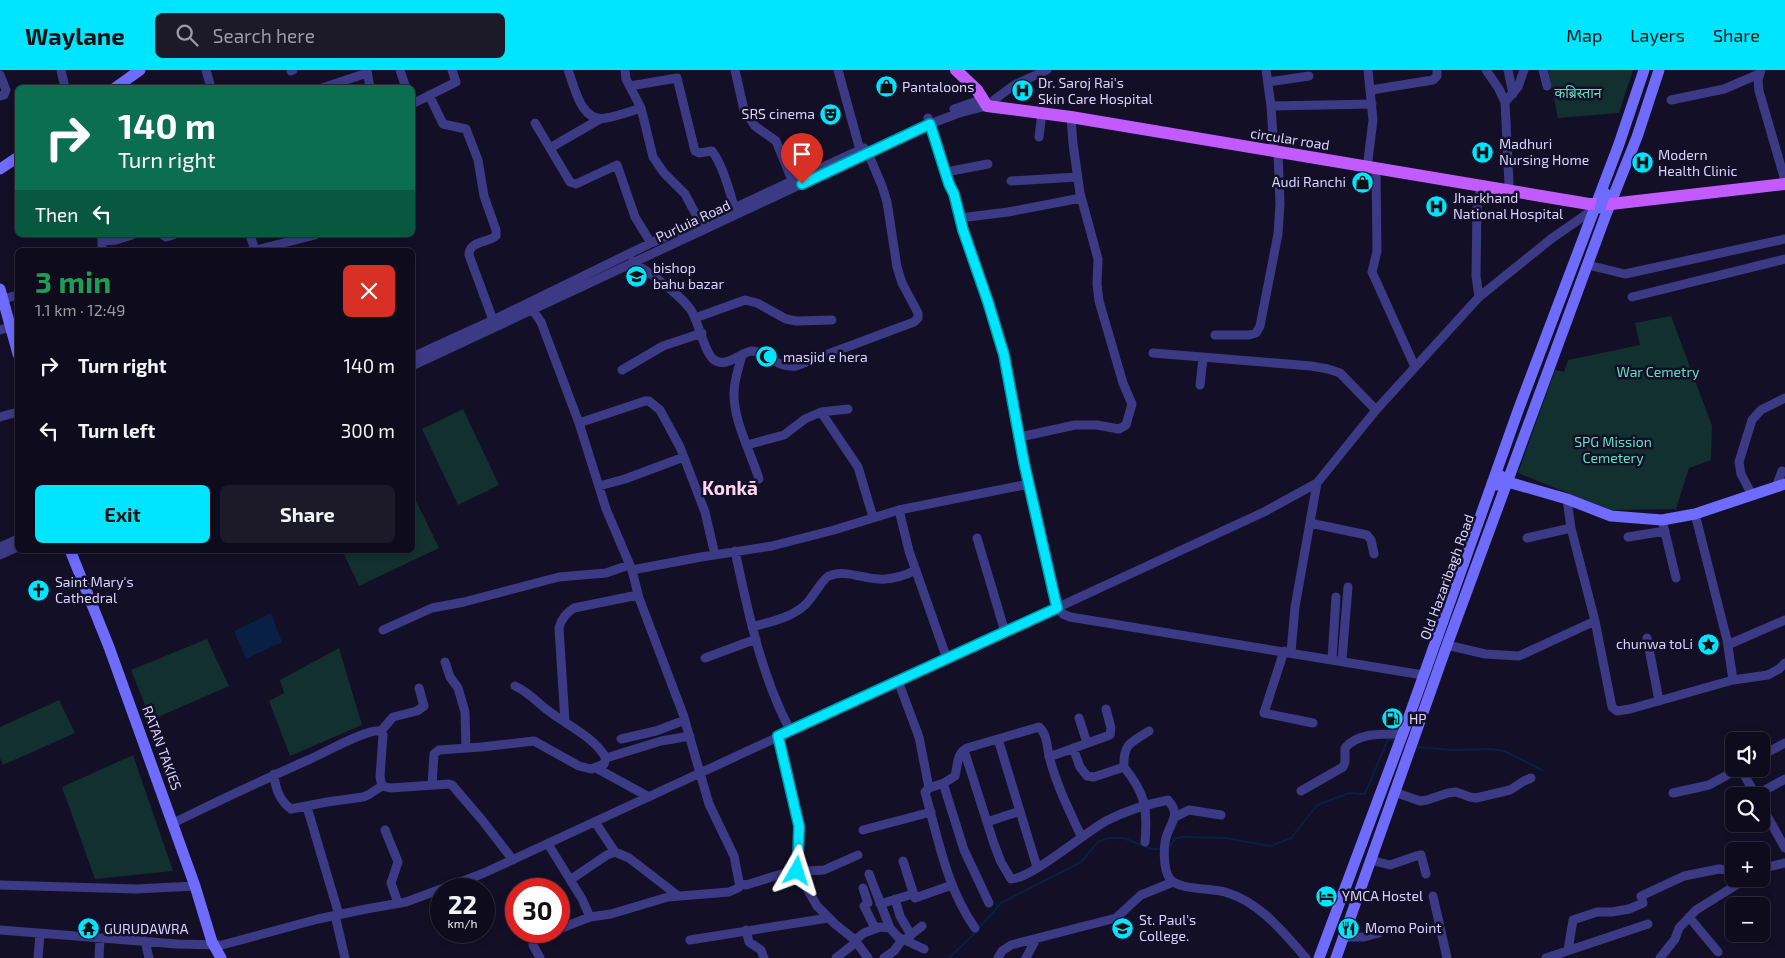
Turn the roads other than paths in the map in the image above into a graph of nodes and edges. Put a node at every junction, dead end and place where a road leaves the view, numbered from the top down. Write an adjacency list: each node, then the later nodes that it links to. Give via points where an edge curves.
1 (61, 70): 28 (street)
2 (140, 70): 29 (street)
3 (206, 70): 30 (street)
4 (400, 70): 33 (street)
5 (452, 70): 38 (street, via 456,82)
6 (568, 70): 49 (street, via 585,112)
7 (625, 70): 34 (street)
8 (734, 70): 63 (street, via 744,110 755,126 776,141)
9 (838, 70): 55 (street)
10 (1047, 70): 42 (street, Purluia Road, via 1014,85)
11 (1266, 70): 27 (street)
12 (1368, 70): 36 (street)
13 (1437, 70): 36 (street, via 1433,80)
14 (1486, 70): 43 (street)
15 (1508, 70): 37 (street)
16 (1524, 70): 37 (street)
17 (1544, 70): 35 (street)
18 (1644, 70): 68 (street)
19 (1649, 70): 68 (street)
20 (1654, 70): 68 (street, via 1634,134)
21 (1659, 70): 68 (street, via 1637,137)
22 (367, 72): 31 (street); 32 (street)
23 (961, 72): 42 (main road)
24 (1760, 72): 40 (street, via 1724,89); 62 (street, via 1759,91)
25 (0, 75): 39 (street, via 6,90)
26 (1309, 76): 27 (street)
27 (1268, 82): 45 (street)
28 (64, 85)
29 (119, 85)
30 (210, 85)
31 (330, 85)
32 (369, 85)
33 (405, 85)
34 (630, 86): 46 (street); 69 (street, via 677,78 695,151 712,151 716,156)
35 (1547, 86)
36 (1371, 90): 44 (street)
37 (1513, 94): 43 (street)
38 (429, 95): 41 (street); 88 (street, via 443,124 466,129 478,160 496,236 473,245 469,255)
39 (0, 96)
40 (1671, 100)
41 (415, 102)
42 (988, 102): 47 (main road, circular road); 50 (street, Purluia Road); 54 (main road, circular road, via 1071,110)
43 (1505, 102): 65 (street)
44 (1372, 104): 45 (street); 58 (street)
45 (1271, 106): 54 (street)
46 (641, 108): 49 (street); 71 (street, via 653,157 685,194)
47 (1042, 114): 48 (main road, circular road); 52 (street)
48 (1071, 117): 54 (main road, circular road); 61 (street)
49 (600, 119): 53 (street)
50 (929, 121): 55 (street, Purluia Road); 60 (street)
51 (535, 123): 53 (street)
52 (1039, 136)
53 (550, 148): 76 (street, via 570,182 576,184 617,165 636,217)
54 (1275, 150): 58 (main road, circular road); 92 (street, via 1280,204 1278,234 1260,326 1256,333 1249,335)
55 (864, 151): 63 (street, Purluia Road); 69 (street, Purluia Road); 95 (street, via 882,186 897,267 918,318 796,366 782,365 758,352)
56 (15, 159): 59 (street)
57 (988, 164): 60 (street)
58 (1372, 164): 65 (main road, circular road); 66 (main road, circular road); 99 (street, via 1377,251 1372,272)
59 (1, 166)
60 (946, 172): 70 (street)
61 (1078, 177): 64 (street); 67 (street)
62 (1785, 179): 68 (main road)
63 (792, 180): 69 (street, Purluia Road)
64 (1011, 181)
65 (1509, 183): 68 (main road, circular road)
66 (1481, 186): 68 (main road, circular road); 84 (street, via 1477,208 1476,276)
67 (1081, 198): 70 (street); 109 (street, via 1098,259 1096,284 1099,301 1132,411 1126,424 1119,429 1074,425)
68 (1603, 202): 81 (street); 84 (street); 114 (street, Old Hazaribagh Road); 114 (street, Old Hazaribagh Road, via 1589,252)
69 (735, 212): 71 (street, Purluia Road); 80 (street, Purluia Road)
70 (960, 218): 109 (street, via 1004,355)
71 (700, 222): 76 (street, Purluia Road)
72 (126, 237): 75 (street)
73 (307, 237): 77 (street)
74 (1785, 239): 81 (street, via 1625,274)
75 (102, 242)
76 (651, 243): 78 (street, Purluia Road)
77 (263, 248)
78 (629, 254): 80 (street); 86 (street, Purluia Road)
79 (1785, 259): 85 (street)
80 (634, 263): 86 (street, Purluia Road); 87 (street, via 678,295)
81 (1588, 265): 114 (street)
82 (15, 295): 83 (street)
83 (1, 296): 90 (street)
84 (1479, 297): 99 (street)
85 (1632, 297)
86 (530, 307): 88 (street, Purluia Road); 98 (street, Purluia Road); 108 (street, via 541,322)
87 (695, 318): 89 (street, via 745,300 796,322); 91 (street)
88 (493, 320): 96 (street, Purluia Road)
89 (832, 320)
90 (10, 331): 93 (street)
91 (702, 333): 95 (street, via 710,355 717,361 725,362); 100 (street, via 663,346)
92 (1214, 335)
93 (15, 345)
94 (1153, 353): 97 (street)
95 (742, 355): 110 (street, via 734,399)
96 (415, 356)
97 (1203, 358): 101 (street); 104 (street, via 1328,369 1340,373)
98 (415, 364)
99 (1414, 368): 104 (street)
100 (622, 370)
101 (1200, 385)
102 (1785, 398): 119 (street, via 1761,410 1752,420 1739,462 1741,474)
103 (848, 409): 105 (street)
104 (1376, 410): 115 (street)
105 (821, 412): 110 (street, via 805,419 784,435); 123 (street, via 858,468)
106 (15, 413): 107 (street)
107 (0, 417)
108 (579, 423): 111 (street, via 649,401 660,410); 117 (street)
109 (1020, 437): 116 (street)
110 (747, 445): 113 (street)
111 (684, 457): 117 (street); 137 (street, via 705,512)
112 (1782, 471): 118 (street)
113 (759, 479)
114 (1501, 481): 120 (street); 153 (street); 160 (street); 179 (street, Old Hazaribagh Road, via 1426,675)
115 (1317, 482): 124 (street); 144 (street, via 1264,512)
116 (1029, 484): 121 (street); 144 (street)
117 (599, 486): 138 (street)
118 (1780, 486): 119 (street)
119 (1752, 495): 122 (street)
120 (1567, 499): 125 (street, via 1611,516); 126 (street)
121 (899, 510): 123 (street); 139 (street)
122 (1695, 514): 125 (street); 152 (street)
123 (873, 517): 133 (street, via 792,541)
124 (1310, 523): 135 (street, via 1367,535); 154 (street)
125 (1664, 525): 127 (street); 140 (street)
126 (1572, 528): 129 (street); 146 (street)
127 (1628, 537)
128 (977, 538): 149 (street)
129 (1527, 538)
130 (15, 540): 131 (street)
131 (0, 547)
132 (15, 548): 136 (street)
133 (736, 551): 137 (street); 147 (street)
134 (71, 553): 212 (street, RATAN TAKIES, via 110,647)
135 (1374, 554)
136 (0, 555)
137 (715, 555): 138 (street)
138 (630, 568): 142 (street); 148 (street, via 559,577 432,608)
139 (916, 570): 147 (street, via 881,580 851,575 830,576 798,610); 156 (street)
140 (1676, 578)
141 (1348, 587): 157 (street)
142 (638, 595): 168 (street); 169 (street, via 574,608 563,618 559,628)
143 (1336, 597): 157 (street)
144 (1057, 608): 149 (street); 154 (street, via 1070,617)
145 (1785, 620): 152 (street, via 1732,644)
146 (1595, 621): 153 (street, via 1519,656 1485,654); 165 (street, via 1612,706 1622,711)
147 (752, 627): 151 (street)
148 (383, 630)
149 (1004, 632): 156 (street)
150 (1647, 638): 165 (street)
151 (756, 639): 155 (street); 171 (street)
152 (1727, 640): 161 (street)
153 (1447, 645): 179 (street)
154 (1288, 652): 157 (street); 170 (street, via 1264,713)
155 (705, 658)
156 (946, 658): 162 (street)
157 (1337, 660): 160 (street)
158 (445, 662): 181 (street, via 465,712)
159 (1785, 663): 161 (street, via 1768,675)
160 (1423, 675): 179 (street)
161 (1733, 680): 165 (street)
162 (898, 681): 171 (street); 197 (street, via 919,737)
163 (515, 686): 169 (street)
164 (419, 688): 172 (street, via 424,706 393,717)
165 (1659, 701)
166 (1106, 709): 178 (street, via 1110,735)
167 (1079, 718): 178 (street)
168 (685, 720): 174 (street); 176 (street)
169 (564, 722): 186 (street, via 592,740)
170 (1313, 723)
171 (790, 730): 175 (street)
172 (381, 731): 189 (street, via 372,731); 196 (street)
173 (1149, 731): 187 (street, via 1128,746 1124,752)
174 (690, 736): 186 (street); 190 (street)
175 (778, 736): 190 (street); 228 (street, via 799,826)
176 (621, 739)
177 (998, 739): 184 (street); 185 (street, via 1039,727 1045,736); 205 (street)
178 (1087, 743): 182 (street)
179 (1405, 743): 199 (street, via 1368,735 1354,740 1345,748 1343,767); 200 (street); 288 (street); 289 (street, Old Hazaribagh Road); 290 (street, Old Hazaribagh Road)
180 (1785, 743): 183 (street)
181 (466, 748): 188 (street, via 534,741 579,766); 195 (street, via 435,751)
182 (1073, 748): 185 (street); 187 (street, via 1087,776)
183 (1770, 749)
184 (964, 750): 194 (street, via 959,755 955,776); 211 (street)
185 (1050, 757): 215 (street)
186 (606, 758): 188 (street, via 604,764)
187 (1124, 767): 203 (street, via 1139,787)
188 (596, 768): 202 (street)
189 (274, 774): 204 (street, via 277,792 287,806 292,809); 212 (street)
190 (699, 774): 202 (street); 235 (street, via 712,812 734,856)
191 (1725, 777): 201 (street, via 1709,785)
192 (1531, 778): 200 (street, via 1510,790 1476,798 1448,792 1420,801)
193 (1785, 779): 198 (street)
194 (944, 783): 197 (street); 247 (street, via 964,850)
195 (432, 785): 196 (street); 221 (street, via 452,785)
196 (382, 786): 204 (street, via 363,797)
197 (929, 788): 206 (street, via 926,792)
198 (1770, 788)
199 (1301, 791)
200 (1394, 792): 222 (street)
201 (1673, 793)
202 (649, 797): 210 (street)
203 (1145, 806): 208 (street, via 1168,800); 215 (street, via 1106,821); 216 (street)
204 (307, 807): 249 (street)
205 (1020, 810): 211 (street); 225 (street)
206 (931, 812): 214 (street); 237 (street)
207 (1221, 815): 208 (street, via 1189,810)
208 (1175, 817): 234 (street, via 1164,846 1167,872)
209 (1770, 821): 218 (street)
210 (595, 822): 217 (street); 219 (street)
211 (987, 822): 225 (street, via 1008,876 1014,879)
212 (173, 824): 238 (street, RATAN TAKIES)
213 (385, 830): 246 (street, via 398,862 391,883)
214 (863, 830)
215 (1081, 836): 225 (street)
216 (1145, 842)
217 (548, 844): 221 (street); 232 (street)
218 (1785, 848)
219 (615, 852): 233 (street); 243 (street, via 629,858)
220 (858, 855): 228 (street, via 824,870)
221 (513, 860): 231 (street)
222 (1370, 860): 230 (street, via 1390,865 1421,856); 263 (street)
223 (903, 861): 242 (street)
224 (1785, 863): 226 (street)
225 (1037, 867)
226 (1770, 867)
227 (1725, 870): 273 (street, via 1684,876 1640,896 1643,903 1629,909 1597,912 1573,920)
228 (800, 871): 235 (street); 252 (street, via 817,906)
229 (868, 874): 248 (street)
230 (1426, 874)
231 (471, 878)
232 (569, 878)
233 (570, 880): 250 (street)
234 (1173, 882): 266 (street, via 1141,896 1116,918); 287 (street, via 1242,899 1273,920)
235 (741, 884): 243 (street, via 729,892)
236 (0, 885): 238 (street, via 144,889)
237 (952, 885): 242 (street, via 915,898); 258 (street, via 965,915)
238 (195, 886): 271 (street, RATAN TAKIES)
239 (1728, 887): 251 (street)
240 (863, 888): 256 (street, via 868,903 864,906)
241 (430, 893): 246 (street)
242 (913, 894): 245 (street)
243 (677, 895): 250 (street)
244 (1433, 896): 292 (street)
245 (895, 899): 248 (street); 265 (street)
246 (398, 903): 249 (street)
247 (989, 903)
248 (880, 904): 257 (street)
249 (337, 915): 271 (street); 280 (street)
250 (590, 917): 254 (street)
251 (1689, 917): 274 (street); 294 (street)
252 (828, 918): 260 (street); 269 (street)
253 (1648, 924): 273 (street)
254 (570, 925)
255 (922, 926): 265 (street)
256 (875, 928): 257 (street); 269 (street)
257 (890, 928): 265 (street)
258 (975, 928)
259 (0, 930): 262 (street)
260 (746, 930): 267 (street); 282 (street, via 749,942 761,950)
261 (1379, 933): 263 (street)
262 (40, 934): 264 (street); 276 (street)
263 (1344, 937): 291 (street)
264 (100, 938): 268 (street); 277 (street)
265 (906, 938): 272 (street); 284 (street)
266 (1036, 939): 285 (street, via 1007,947); 286 (street)
267 (690, 940)
268 (145, 941): 271 (street); 278 (street)
269 (855, 942): 275 (street); 283 (street)
270 (533, 943): 281 (street)
271 (214, 945): 279 (street, RATAN TAKIES)
272 (924, 950)
273 (1568, 950): 293 (street)
274 (1718, 952)
275 (838, 957)
276 (38, 958)
277 (99, 958)
278 (149, 958)
279 (221, 958)
280 (345, 958)
281 (540, 958)
282 (764, 958)
283 (868, 958)
284 (884, 958)
285 (998, 958)
286 (1026, 958)
287 (1306, 958)
288 (1319, 958)
289 (1326, 958)
290 (1332, 958)
291 (1336, 958)
292 (1447, 958)
293 (1546, 958)
294 (1660, 958)

